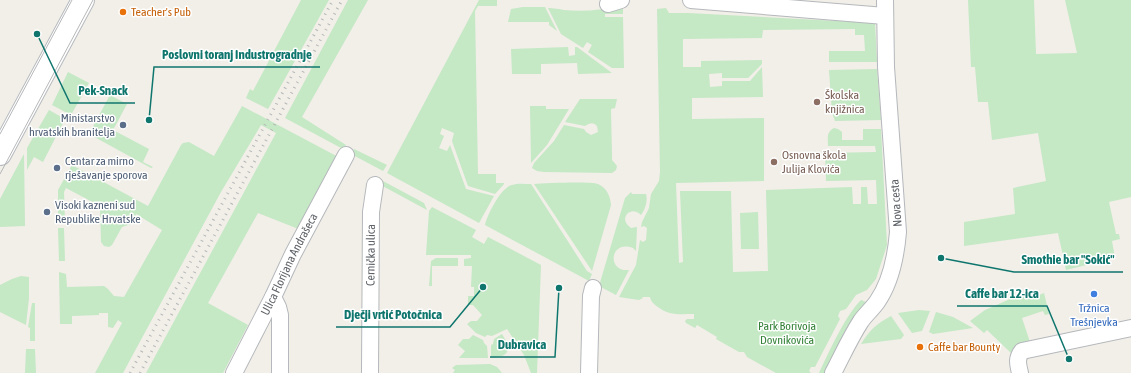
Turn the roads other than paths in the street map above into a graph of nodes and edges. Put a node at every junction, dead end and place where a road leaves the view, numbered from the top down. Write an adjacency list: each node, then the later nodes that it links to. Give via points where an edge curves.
1 (83, 0): 4 (main road)
2 (691, 0): 3 (street, Nova cesta)
3 (885, 8): 14 (street, Nova cesta, via 886,67 898,232 896,251 882,295 861,321)
4 (0, 154)
5 (346, 155): 8 (street, Ulica Florijana Andrašeca, via 293,254)
6 (375, 185): 12 (street, Cernička ulica, via 372,212)
7 (593, 288): 13 (street)
8 (274, 297): 10 (street, Ulica Florijana Andrašeca); 11 (street, via 280,315)
9 (1131, 328): 15 (street, via 1022,351 1017,364)
10 (234, 373)
11 (280, 373)
12 (370, 373)
13 (589, 373)
14 (833, 373)
15 (1020, 373)

